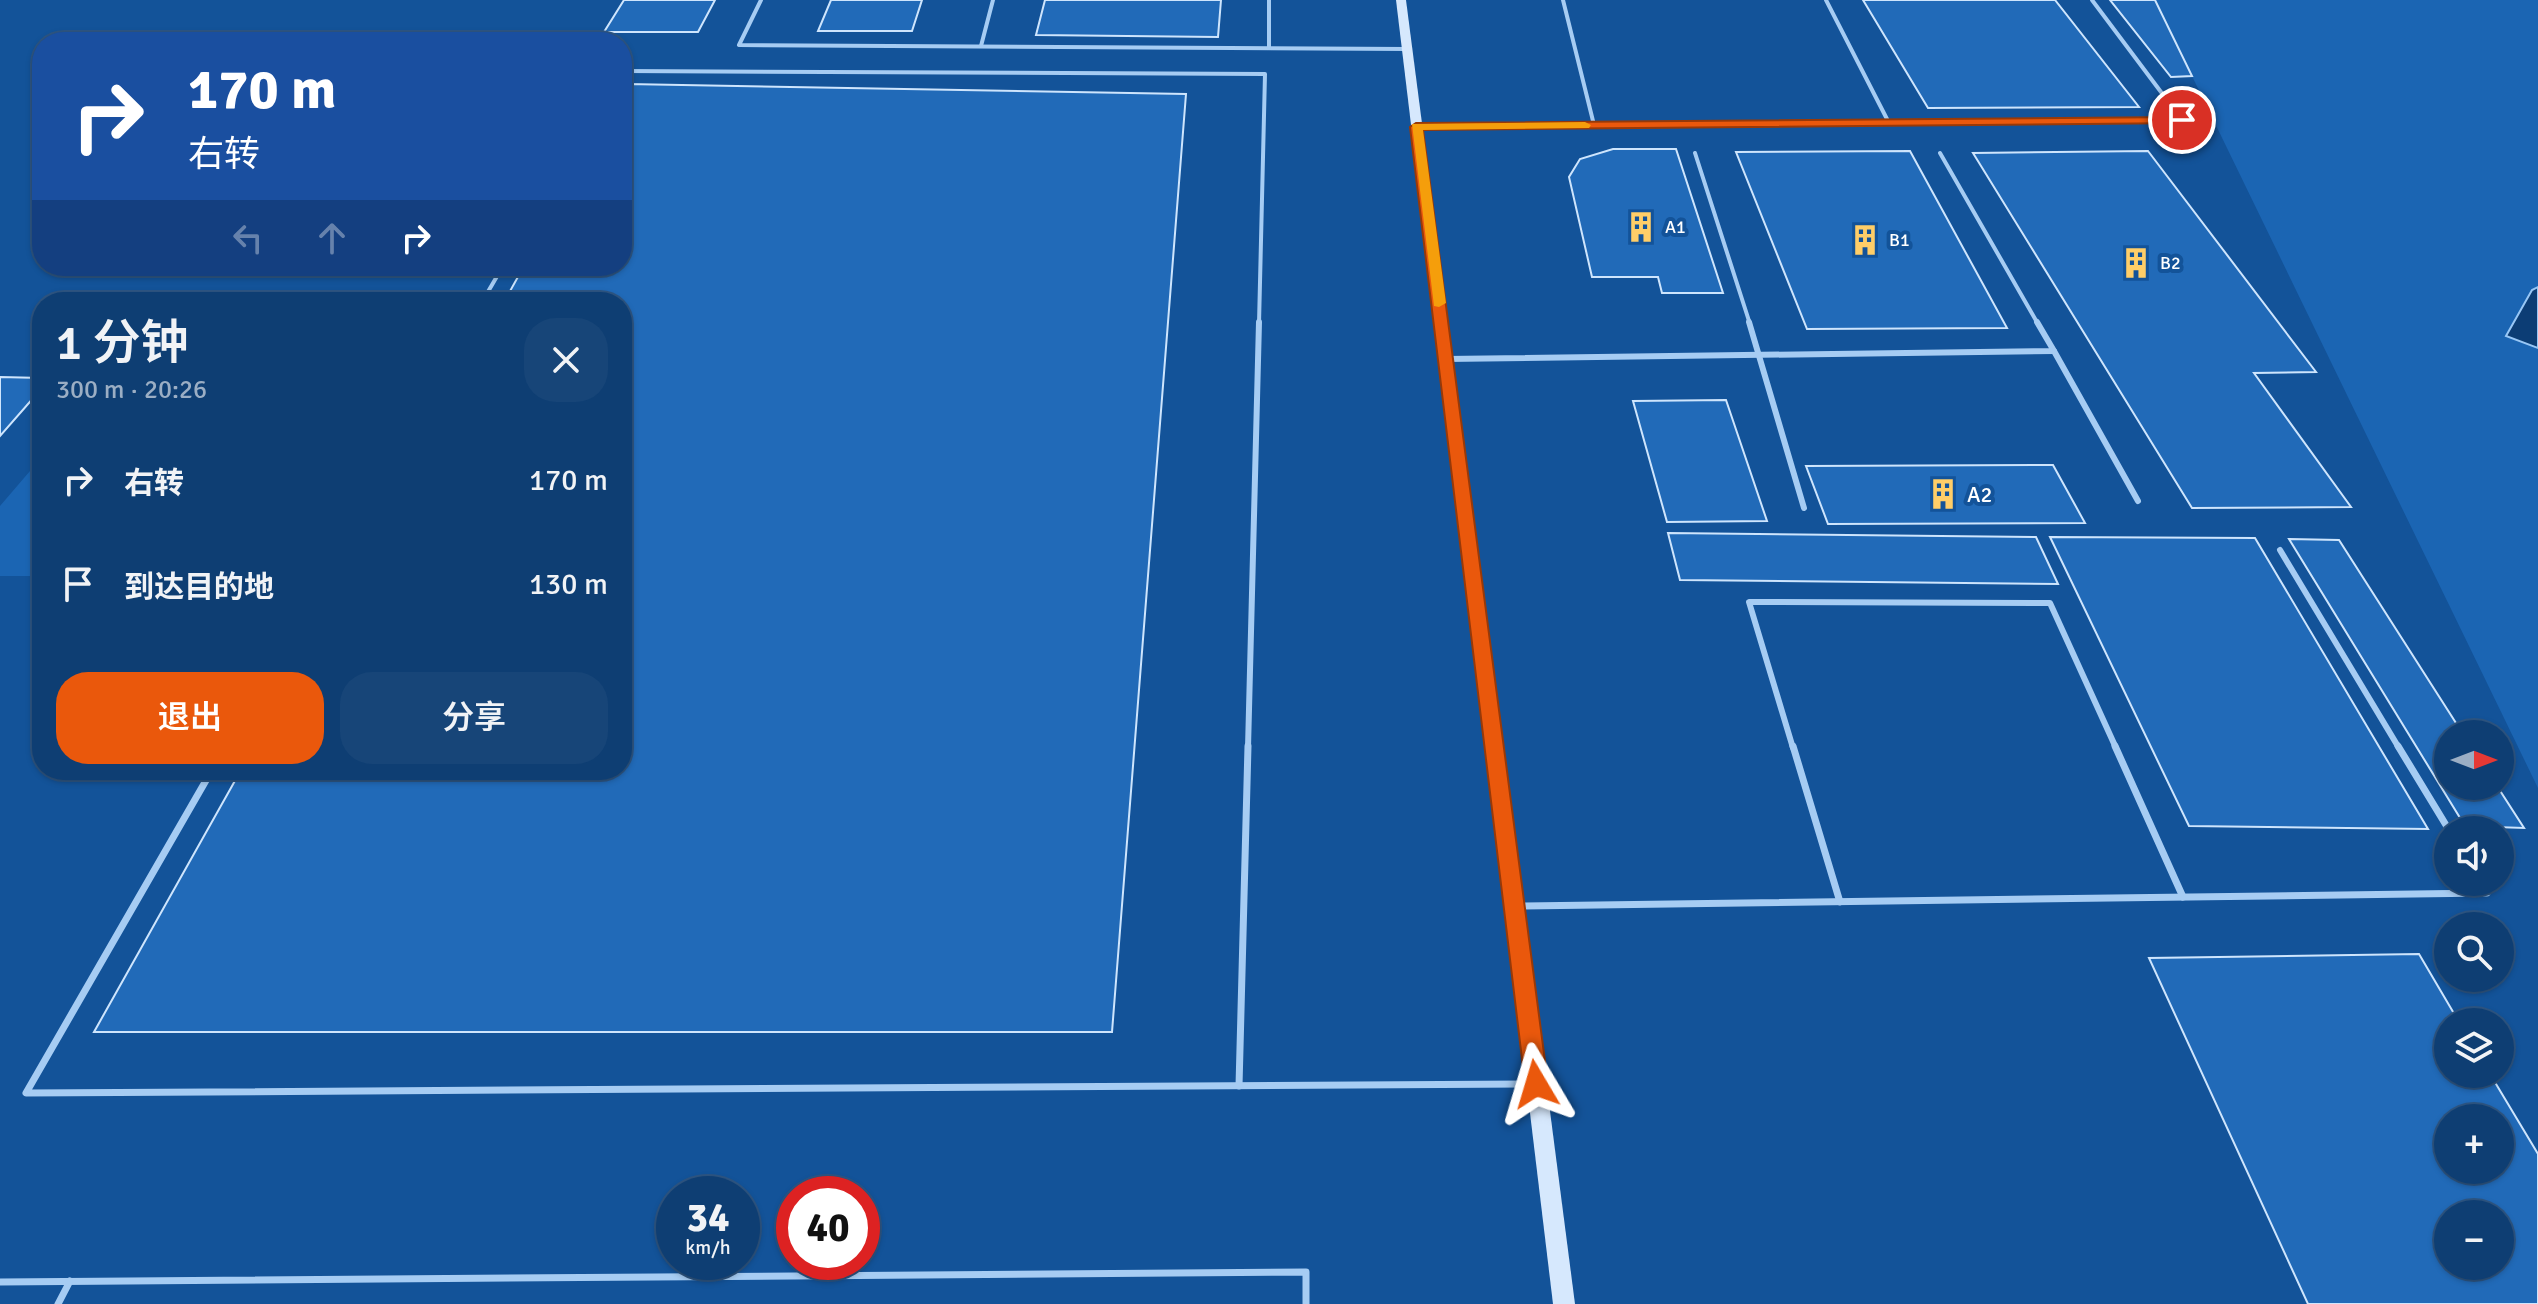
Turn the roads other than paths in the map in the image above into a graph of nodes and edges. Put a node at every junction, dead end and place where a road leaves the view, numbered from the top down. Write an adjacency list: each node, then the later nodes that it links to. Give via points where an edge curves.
1 (761, 0): 8 (lane, via 739,45)
2 (993, 0): 8 (lane)
3 (1269, 0): 9 (lane)
4 (1401, 0): 10 (street)
5 (1563, 0): 13 (lane)
6 (1826, 0): 12 (lane)
7 (2092, 0): 12 (lane, via 2182,120)
8 (981, 46): 9 (lane)
9 (1269, 48): 10 (lane)
10 (1407, 49): 14 (street)
11 (632, 71): 30 (lane, via 1265,74)
12 (1889, 123): 13 (lane)
13 (1594, 125): 14 (lane)
14 (1416, 127): 19 (street)
15 (1695, 153): 18 (lane)
16 (1940, 153): 17 (lane)
17 (2054, 351): 18 (lane); 20 (lane)
18 (1760, 355): 19 (lane); 21 (lane)
19 (1446, 359): 28 (street)
20 (2138, 501)
21 (1804, 508)
22 (2280, 550): 24 (lane)
23 (206, 780): 30 (lane, via 26,1093)
24 (2441, 816)
25 (2434, 894): 26 (lane)
26 (2183, 897): 27 (lane); 27 (lane, via 2050,603 1749,602)
27 (1840, 902): 28 (lane)
28 (1515, 906): 29 (street)
29 (1536, 1084): 30 (lane); 35 (street)
30 (1239, 1086)
31 (70, 1281): 32 (lane); 33 (lane); 34 (lane, via 1306,1272)
32 (0, 1282)
33 (58, 1304)
34 (1306, 1304)
35 (1564, 1304)

